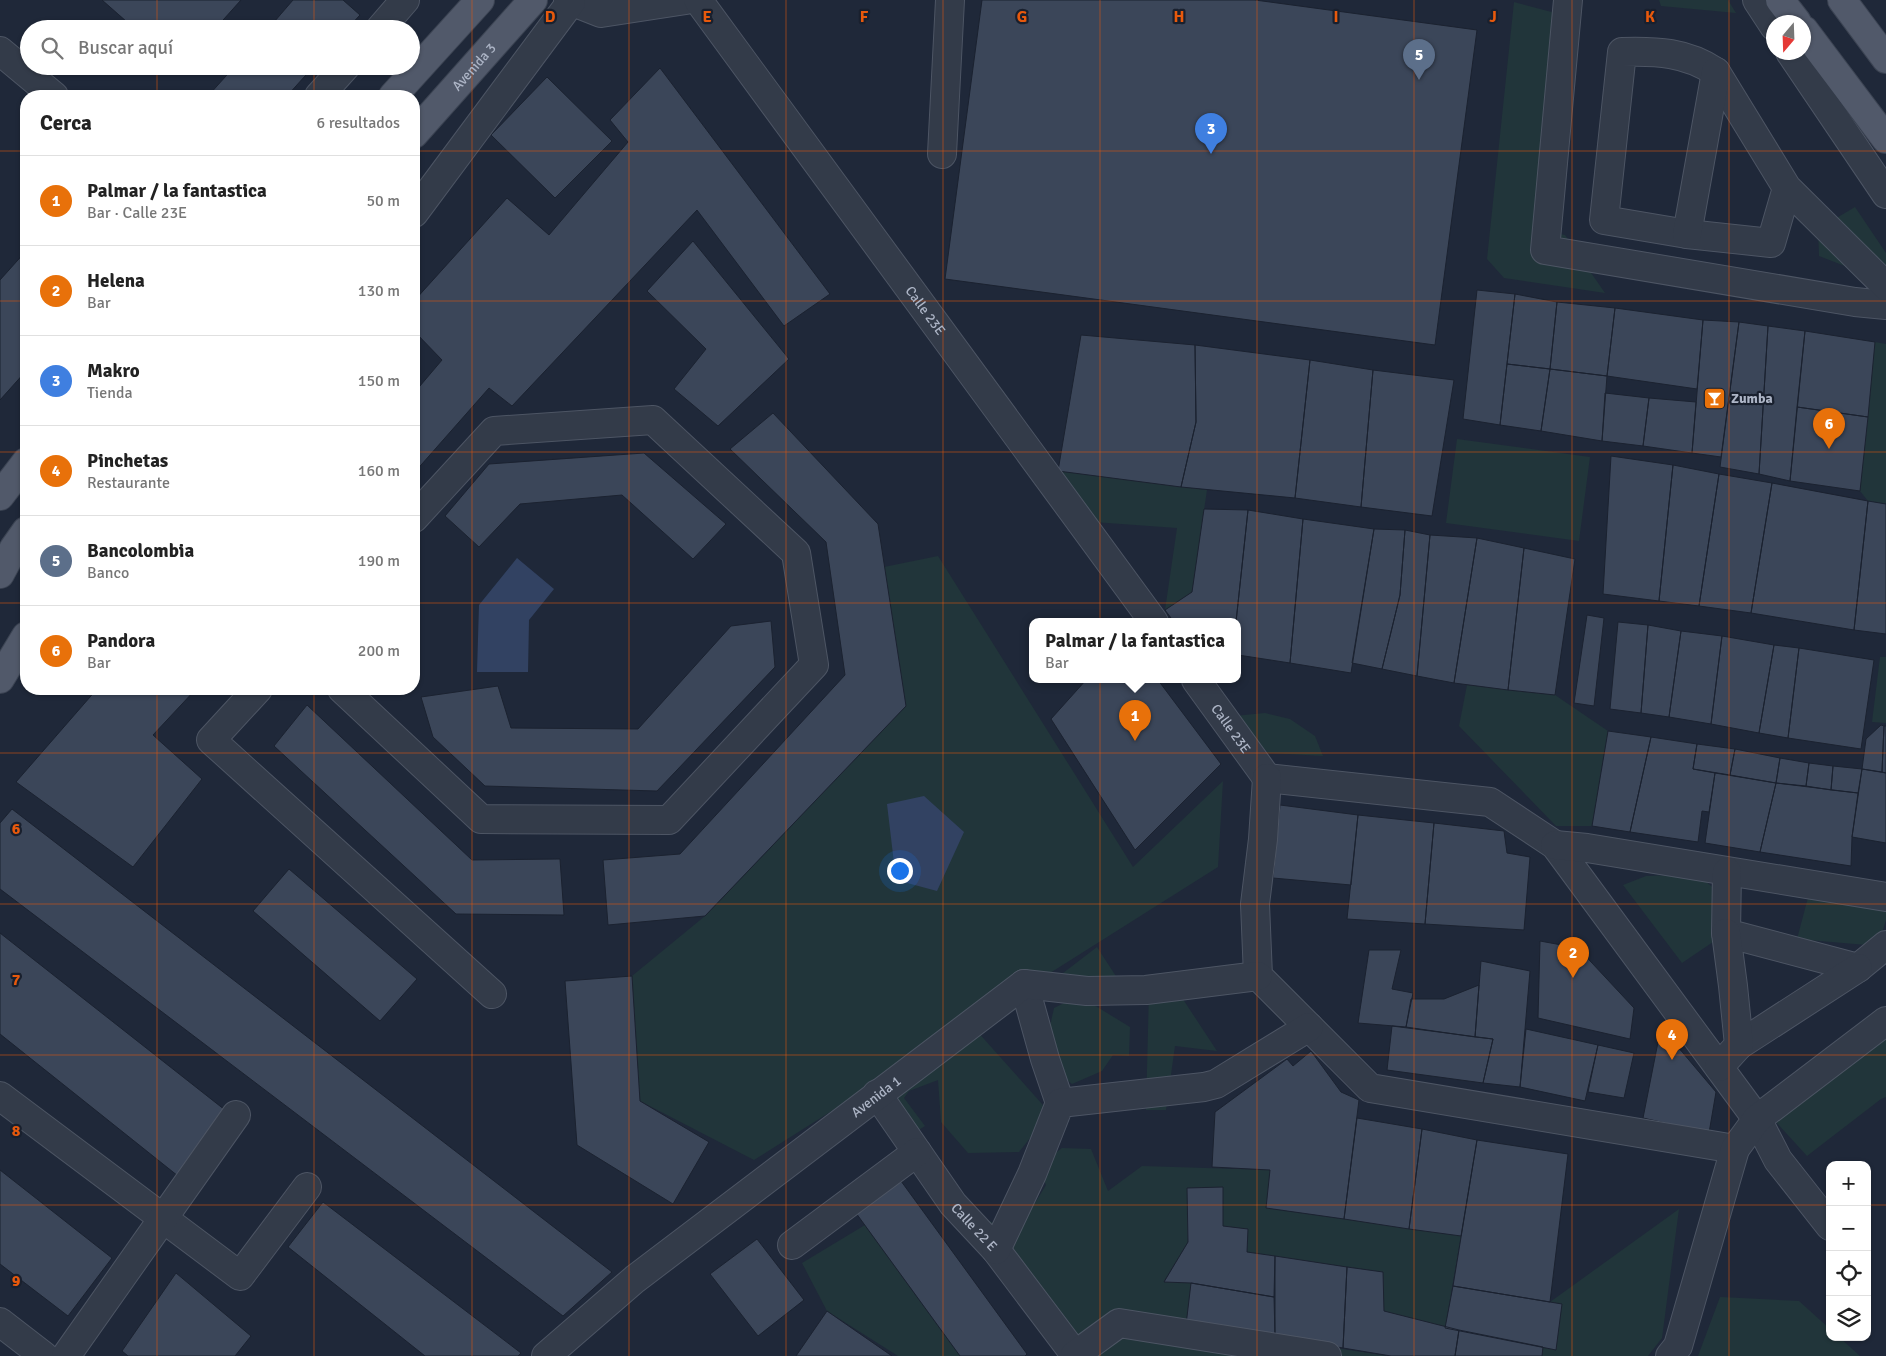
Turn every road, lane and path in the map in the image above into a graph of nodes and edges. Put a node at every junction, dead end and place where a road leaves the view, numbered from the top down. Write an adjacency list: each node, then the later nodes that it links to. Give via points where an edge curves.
1 (406, 0): 14 (street)
2 (480, 0): 19 (main road)
3 (533, 0): 28 (main road, Avenida 3)
4 (686, 0): 11 (street, via 601,12)
5 (698, 0): 42 (street, Calle 23E)
6 (950, 0): 30 (street)
7 (1568, 0): 36 (street, via 1545,250 1855,302)
8 (1757, 0): 12 (street)
9 (1780, 0): 13 (main road)
10 (1842, 0): 17 (main road)
11 (570, 1): 33 (street)
12 (1767, 15)
13 (1792, 15)
14 (388, 20)
15 (1811, 39): 29 (main road)
16 (0, 51): 20 (street)
17 (1886, 59)
18 (1795, 60): 32 (street)
19 (420, 66)
20 (20, 68)
21 (1716, 72): 31 (street); 34 (street); 34 (street, via 1701,62 1659,51 1622,52 1604,220)
22 (29, 75): 25 (street)
23 (338, 75): 26 (street)
24 (412, 75): 27 (main road)
25 (47, 90)
26 (324, 90)
27 (398, 90)
28 (420, 127)
29 (1886, 139)
30 (942, 154)
31 (1787, 188): 34 (street, via 1771,243); 35 (street)
32 (1886, 194)
33 (420, 205)
34 (1687, 234)
35 (1886, 286)
36 (1886, 304)
37 (20, 470): 38 (main road)
38 (0, 496)
39 (420, 511): 47 (street, via 494,431 654,420 796,553 814,665 669,820 481,819)
40 (20, 540): 41 (main road)
41 (0, 574)
42 (1151, 618)
43 (20, 646): 44 (main road)
44 (0, 678)
45 (1198, 683): 48 (street, Calle 23E)
46 (252, 695): 57 (street, via 211,740)
47 (348, 695)
48 (1267, 778): 49 (street, via 1490,802); 55 (street, via 1255,904)
49 (1555, 845): 50 (street); 61 (street)
50 (1727, 872): 51 (street); 52 (street)
51 (1886, 897)
52 (1726, 933): 54 (street); 60 (street)
53 (1886, 945): 54 (street)
54 (1858, 968): 60 (street)
55 (1258, 976): 56 (street, via 1146,990 1087,991); 59 (street)
56 (1024, 984): 62 (street, Avenida 1); 64 (street, via 1044,1059)
57 (492, 994)
58 (1886, 1021): 66 (street)
59 (1309, 1027): 64 (street, via 1216,1084); 67 (street, via 1370,1088)
60 (1738, 1045): 61 (street)
61 (1719, 1066): 66 (street)
62 (877, 1094): 68 (street, Calle 22 E); 78 (street, Avenida 1, via 635,1279)
63 (0, 1096): 70 (street)
64 (1060, 1103): 73 (street, via 1032,1174)
65 (236, 1115): 70 (street)
66 (1757, 1119): 67 (street); 71 (street, via 1778,1160)
67 (1735, 1149): 80 (street, via 1678,1346)
68 (917, 1152): 72 (street); 73 (street, Calle 22 E, via 953,1204)
69 (307, 1187): 70 (street, via 240,1276)
70 (164, 1218): 77 (street)
71 (1826, 1221)
72 (792, 1245)
73 (996, 1250): 75 (street, Calle 22 E)
74 (0, 1322): 76 (street)
75 (1076, 1355): 79 (street, via 1119,1323)
76 (44, 1356)
77 (66, 1356)
78 (546, 1356)
79 (1327, 1356)
80 (1670, 1356)

